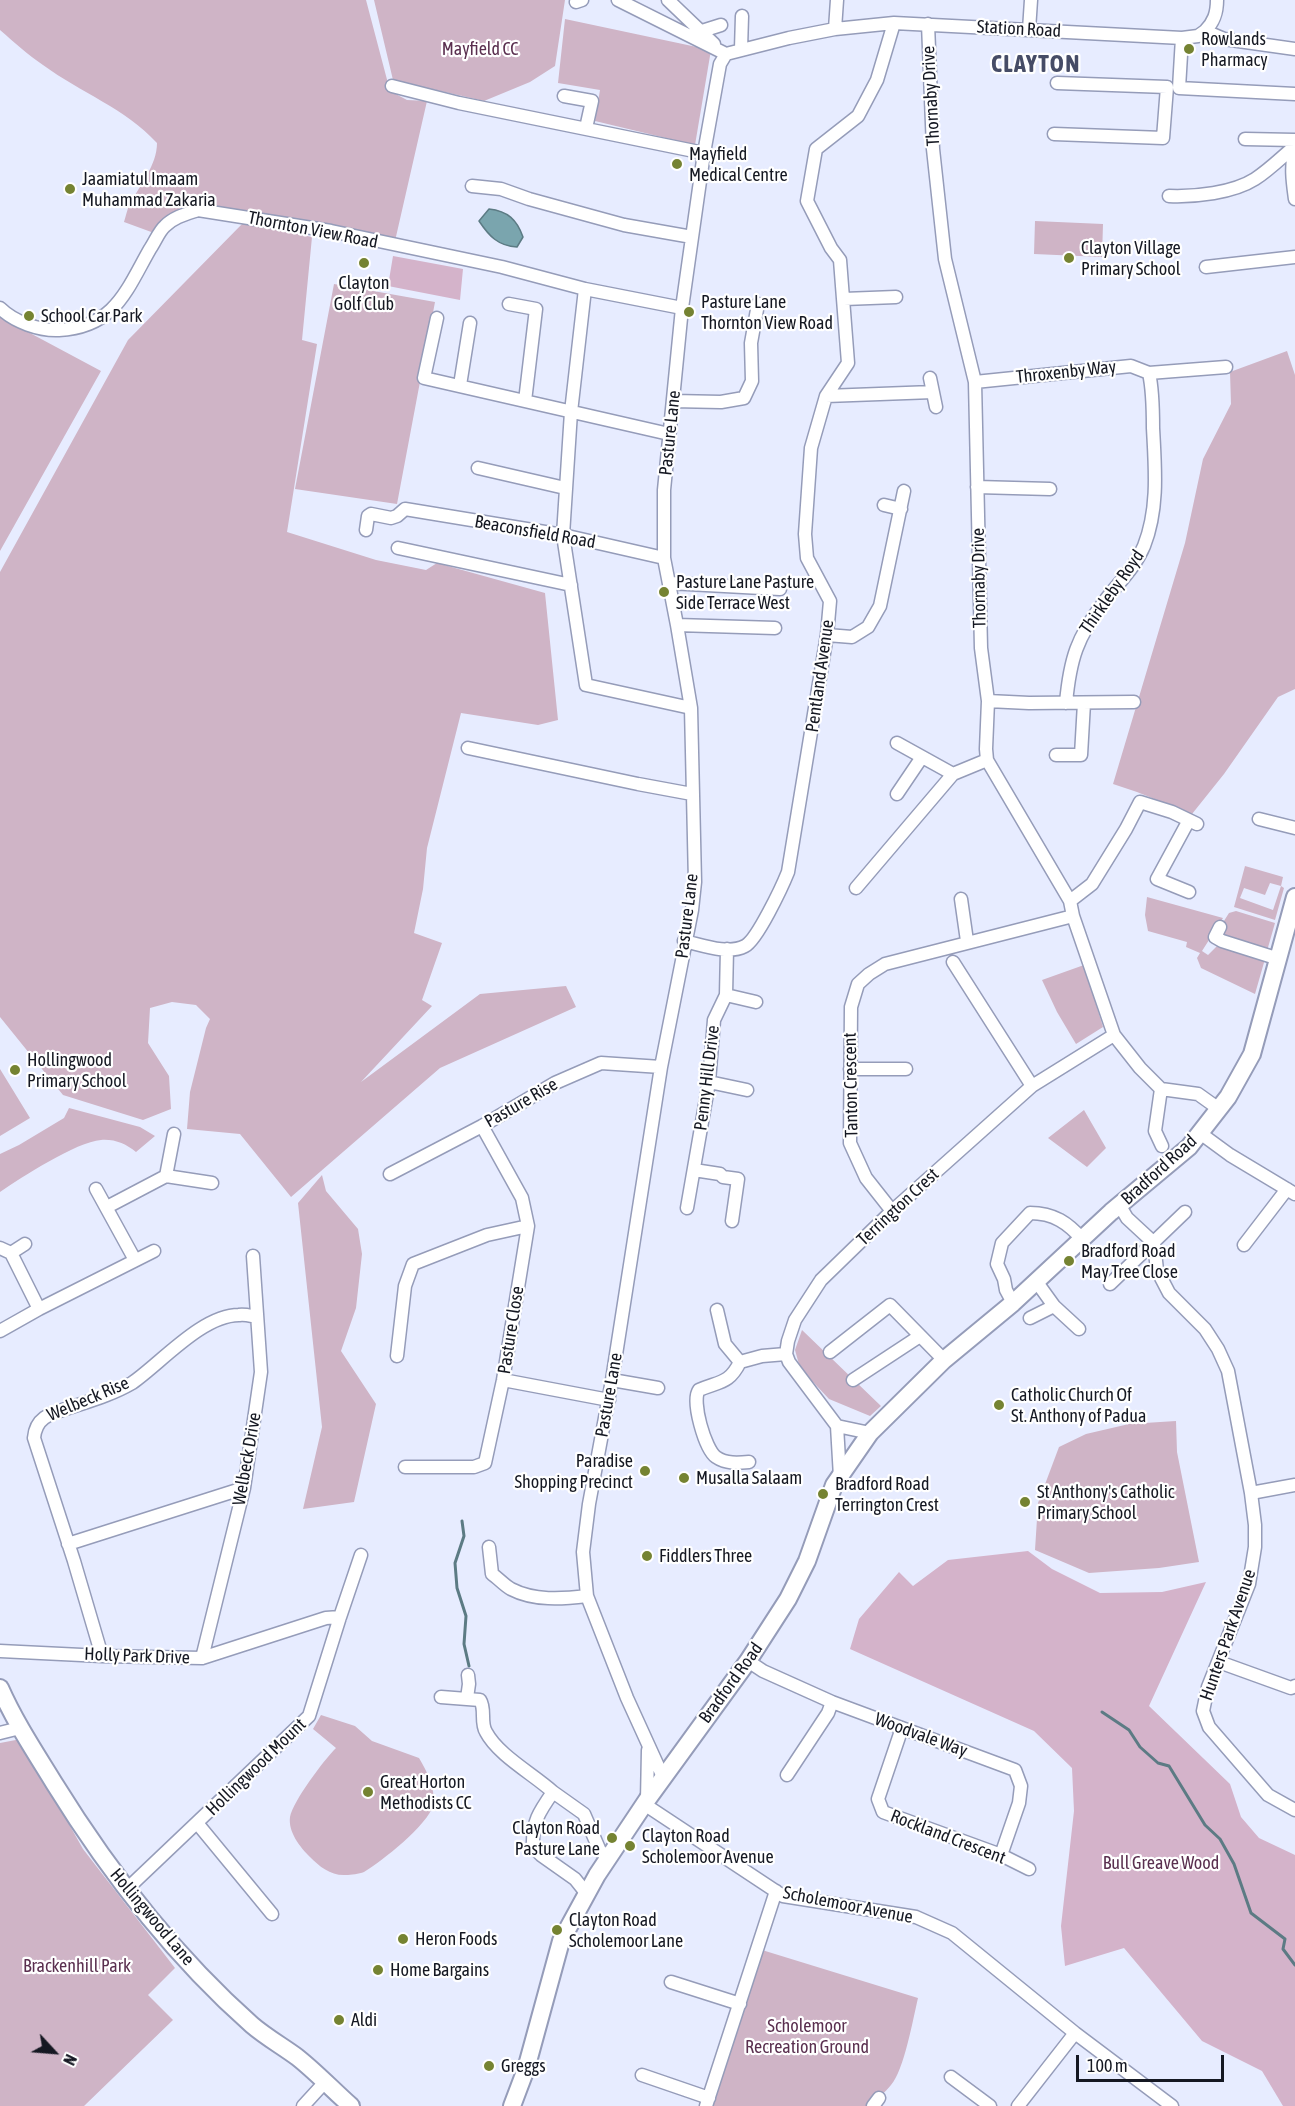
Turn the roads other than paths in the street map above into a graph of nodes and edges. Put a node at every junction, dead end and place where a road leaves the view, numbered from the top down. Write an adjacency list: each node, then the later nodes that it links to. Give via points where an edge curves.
1 (618, 0): 17 (street)
2 (668, 0): 13 (street)
3 (837, 0): 10 (street)
4 (1031, 0): 11 (street)
5 (1217, 0): 12 (street, via 1215,17)
6 (742, 16): 16 (street)
7 (894, 22): 8 (street, Station Road); 10 (street, Station Road); 37 (street, Pentland Avenue, via 877,80 858,116 816,149 807,201 840,260)
8 (928, 24): 11 (street, Station Road); 47 (street, Thornaby Drive, via 933,149 945,259)
9 (721, 25): 13 (street)
10 (835, 29): 16 (street, Station Road)
11 (1029, 30): 14 (street, Station Road)
12 (1205, 31): 14 (street, Station Road); 15 (street, via 1224,39)
13 (702, 32): 17 (street)
14 (1182, 38): 20 (street)
15 (1295, 49)
16 (741, 50): 17 (street)
17 (726, 54): 28 (street, Pasture Lane, via 720,64)
18 (1056, 83): 20 (street)
19 (392, 86): 23 (street)
20 (1173, 88): 21 (street); 24 (street, via 1163,138)
21 (1295, 93)
22 (564, 96): 23 (street, via 592,101)
23 (586, 128): 28 (street)
24 (1054, 134)
25 (1245, 139): 26 (street)
26 (1295, 140)
27 (1295, 148): 30 (street, via 1254,179 1233,189); 31 (street)
28 (704, 153): 32 (street, Pasture Lane)
29 (472, 186): 32 (street, via 501,189 624,225)
30 (1169, 196)
31 (1295, 199)
32 (692, 237): 41 (street, Pasture Lane)
33 (1295, 256): 34 (street)
34 (1206, 267)
35 (585, 289): 40 (street, Thornton View Road, via 331,231 198,210 164,226 122,299 103,318 72,329 49,330 24,323); 41 (street, Thornton View Road); 54 (street)
36 (896, 297): 37 (street)
37 (844, 299): 50 (street, Pentland Avenue, via 848,363)
38 (509, 304): 51 (street, via 536,309)
39 (758, 304): 52 (street, via 751,343 752,381 744,398 721,402)
40 (0, 308)
41 (682, 308): 52 (street, Pasture Lane)
42 (437, 318): 48 (street, via 424,378)
43 (471, 323): 48 (street)
44 (1226, 368): 45 (street, Throxenby Way)
45 (1149, 373): 47 (street, Throxenby Way, via 1131,366); 74 (street, Thirkleby Royd, via 1156,486 1153,517 1144,547 1129,573 1103,602 1078,642 1069,670)
46 (930, 378): 49 (street)
47 (975, 382): 57 (street, Thornaby Drive)
48 (460, 385): 51 (street)
49 (933, 392): 50 (street); 53 (street)
50 (826, 396): 72 (street, Pentland Avenue, via 811,448 805,534 807,558 830,601)
51 (525, 401): 54 (street)
52 (673, 401): 55 (street, Pasture Lane)
53 (936, 407)
54 (571, 412): 55 (street); 58 (street)
55 (669, 434): 66 (street, Pasture Lane)
56 (478, 468): 58 (street)
57 (977, 487): 59 (street); 73 (street, Thornaby Drive, via 981,648)
58 (565, 488): 64 (street)
59 (1050, 489)
60 (904, 491): 62 (street)
61 (884, 505): 62 (street)
62 (901, 509): 72 (street, via 880,606 868,627 852,637)
63 (366, 530): 64 (street, Beaconsfield Road, via 371,514 391,518 405,509)
64 (563, 536): 66 (street, Beaconsfield Road); 68 (street)
65 (398, 548): 68 (street)
66 (664, 558): 67 (street, Pasture Lane)
67 (669, 583): 69 (street); 70 (street, Pasture Lane)
68 (571, 585): 77 (street, via 586,685)
69 (780, 589)
70 (677, 625): 71 (street); 77 (street, Pasture Lane)
71 (775, 628)
72 (827, 635): 98 (street, Pentland Avenue, via 788,872 753,939 745,946)
73 (988, 701): 74 (street); 82 (street, Thornaby Drive)
74 (1066, 702): 76 (street)
75 (1134, 702): 76 (street)
76 (1084, 703): 80 (street, via 1081,755)
77 (691, 708): 84 (street, Pasture Lane)
78 (897, 743): 81 (street)
79 (468, 748): 84 (street)
80 (1056, 755)
81 (922, 757): 83 (street); 85 (street)
82 (987, 760): 83 (street); 92 (street)
83 (953, 774): 88 (street)
84 (692, 794): 96 (street, Pasture Lane, via 695,882)
85 (897, 794)
86 (1259, 819): 87 (street)
87 (1295, 828)
88 (856, 888)
89 (1189, 892): 92 (street, via 1157,879 1193,822 1140,802 1092,884)
90 (1295, 897): 94 (street, Bradford Road)
91 (962, 900): 97 (street)
92 (1070, 901): 93 (street)
93 (1072, 915): 97 (street); 103 (street)
94 (1292, 927): 99 (street, Bradford Road)
95 (1215, 936): 99 (street)
96 (684, 941): 98 (street); 104 (street, Pasture Lane)
97 (967, 941): 105 (street, Tanton Crescent, via 885,964 858,984 851,1007)
98 (727, 949): 101 (street, Penny Hill Drive)
99 (1279, 959): 111 (street, Bradford Road, via 1252,1054)
100 (953, 962): 108 (street)
101 (726, 995): 102 (street); 107 (street, Penny Hill Drive, via 714,1020)
102 (756, 1002)
103 (1114, 1035): 108 (street, Terrington Crest); 109 (street)
104 (661, 1067): 112 (street, Pasture Rise, via 601,1063 555,1083); 154 (street, Pasture Lane)
105 (850, 1069): 106 (street); 125 (street, Tanton Crescent, via 850,1143 866,1178)
106 (906, 1069)
107 (709, 1082): 110 (street); 116 (street, Penny Hill Drive)
108 (1032, 1086): 125 (street, Terrington Crest)
109 (1161, 1089): 111 (street, via 1198,1094); 115 (street, via 1155,1131)
110 (747, 1090)
111 (1219, 1109): 113 (street, Bradford Road)
112 (482, 1126): 117 (street, Pasture Rise); 128 (street, Pasture Close, via 522,1198)
113 (1200, 1133): 121 (street); 122 (street, Bradford Road)
114 (174, 1134): 118 (street)
115 (1162, 1146)
116 (694, 1170): 124 (street, Penny Hill Drive); 127 (street, via 738,1179)
117 (390, 1174)
118 (166, 1176): 119 (street); 123 (street)
119 (212, 1183)
120 (96, 1189): 123 (street)
121 (1291, 1191): 132 (street)
122 (1120, 1206): 129 (street, Bradford Road); 130 (street)
123 (107, 1207): 136 (street)
124 (687, 1208)
125 (892, 1211): 149 (street, Terrington Crest, via 821,1280 795,1320)
126 (1185, 1212): 130 (street)
127 (732, 1221)
128 (528, 1226): 150 (street, via 487,1235 413,1264 405,1286); 153 (street, Pasture Close)
129 (1083, 1240): 137 (street, Bradford Road); 139 (street, via 1069,1225 1049,1215 1030,1213 1002,1243 997,1264)
130 (1154, 1243): 138 (street); 165 (street, Hunters Park Avenue, via 1157,1270 1169,1293 1205,1329 1228,1371)
131 (25, 1244): 133 (street)
132 (1244, 1245)
133 (6, 1251): 141 (street)
134 (154, 1251): 136 (street)
135 (253, 1256): 143 (street, Welbeck Drive)
136 (135, 1260): 141 (street)
137 (1036, 1281): 139 (street, Bradford Road); 140 (street)
138 (1110, 1284)
139 (1013, 1302): 151 (street, Bradford Road)
140 (1054, 1306): 144 (street); 145 (street)
141 (39, 1309): 146 (street)
142 (717, 1310): 152 (street, via 725,1344)
143 (257, 1317): 164 (street, Welbeck Drive, via 261,1372); 166 (street, Welbeck Rise, via 239,1314 206,1326 116,1392 40,1420 34,1438)
144 (1030, 1318)
145 (1079, 1329)
146 (0, 1331)
147 (920, 1336): 148 (street, via 890,1305); 151 (street); 155 (street)
148 (830, 1352)
149 (786, 1354): 152 (street); 158 (street)
150 (397, 1356)
151 (944, 1359): 159 (street, Bradford Road)
152 (740, 1362): 160 (street, via 726,1380 699,1390 696,1401 711,1452 734,1463)
153 (503, 1380): 157 (street); 161 (street, Pasture Close, via 485,1463 474,1467)
154 (612, 1380): 156 (street); 157 (street, Pasture Lane)
155 (853, 1380)
156 (658, 1388)
157 (609, 1400): 169 (street, Pasture Lane, via 583,1552)
158 (837, 1426): 159 (street); 162 (street)
159 (870, 1433): 162 (street, Bradford Road)
160 (749, 1462)
161 (405, 1467)
162 (840, 1477): 174 (street, Bradford Road, via 807,1561)
163 (1295, 1485): 165 (street)
164 (244, 1488): 166 (street); 173 (street, Welbeck Drive)
165 (1251, 1493): 175 (street, Hunters Park Avenue, via 1255,1547 1249,1584)
166 (68, 1544): 172 (street, Welbeck Rise)
167 (489, 1547): 169 (street, via 492,1574 512,1589 539,1598)
168 (361, 1555): 170 (street, Hollingwood Mount)
169 (587, 1596): 185 (street, Pasture Lane)
170 (340, 1617): 173 (street, Holly Park Drive, via 326,1618); 191 (street, Hollingwood Mount, via 309,1716)
171 (0, 1651): 172 (street, Holly Park Drive)
172 (102, 1656): 173 (street, Holly Park Drive)
173 (202, 1658)
174 (748, 1661): 181 (street, Woodvale Way); 187 (street, Bradford Road)
175 (1219, 1662): 177 (street, via 1290,1688); 190 (street, Hunters Park Avenue, via 1203,1711 1209,1727 1268,1795)
176 (468, 1675): 180 (street)
177 (1295, 1686)
178 (0, 1688): 182 (street, Hollingwood Lane)
179 (441, 1697): 180 (street)
180 (467, 1698): 188 (street, via 483,1704 484,1730 501,1750)
181 (832, 1702): 183 (street, Woodvale Way); 186 (street)
182 (20, 1728): 184 (street); 195 (street, Hollingwood Lane)
183 (902, 1728): 192 (street, Woodvale Way, via 1015,1770 1021,1786 1019,1803); 192 (street, Rockland Crescent, via 878,1799 883,1812)
184 (0, 1733)
185 (648, 1745): 187 (street, Pasture Lane); 189 (street, Pasture Lane)
186 (787, 1775)
187 (663, 1777): 189 (street, Bradford Road)
188 (553, 1792): 193 (street, via 584,1814 600,1851); 197 (street, via 535,1819 533,1847 575,1879)
189 (645, 1802): 193 (street, Bradford Road); 196 (street, Scholemoor Avenue)
190 (1295, 1810)
191 (197, 1823): 195 (street, Hollingwood Mount); 198 (street)
192 (1001, 1856): 194 (street, Rockland Crescent)
193 (609, 1857): 197 (street, Bradford Road)
194 (1029, 1869)
195 (127, 1889): 204 (street, Hollingwood Lane, via 183,1956 254,2026)
196 (776, 1892): 200 (street); 201 (street, Scholemoor Avenue, via 916,1917 952,1933)
197 (587, 1894): 208 (street, Bradford Road, via 561,1941)
198 (272, 1914)
199 (671, 1982): 200 (street)
200 (740, 2004): 205 (street)
201 (1075, 2033): 210 (street); 211 (street, Scholemoor Avenue)
202 (642, 2075): 205 (street)
203 (951, 2078): 209 (street)
204 (324, 2082): 206 (street); 207 (street, Hollingwood Lane)
205 (708, 2102)
206 (303, 2106)
207 (351, 2106)
208 (512, 2106)
209 (990, 2106)
210 (1018, 2106)
211 (1172, 2106)

